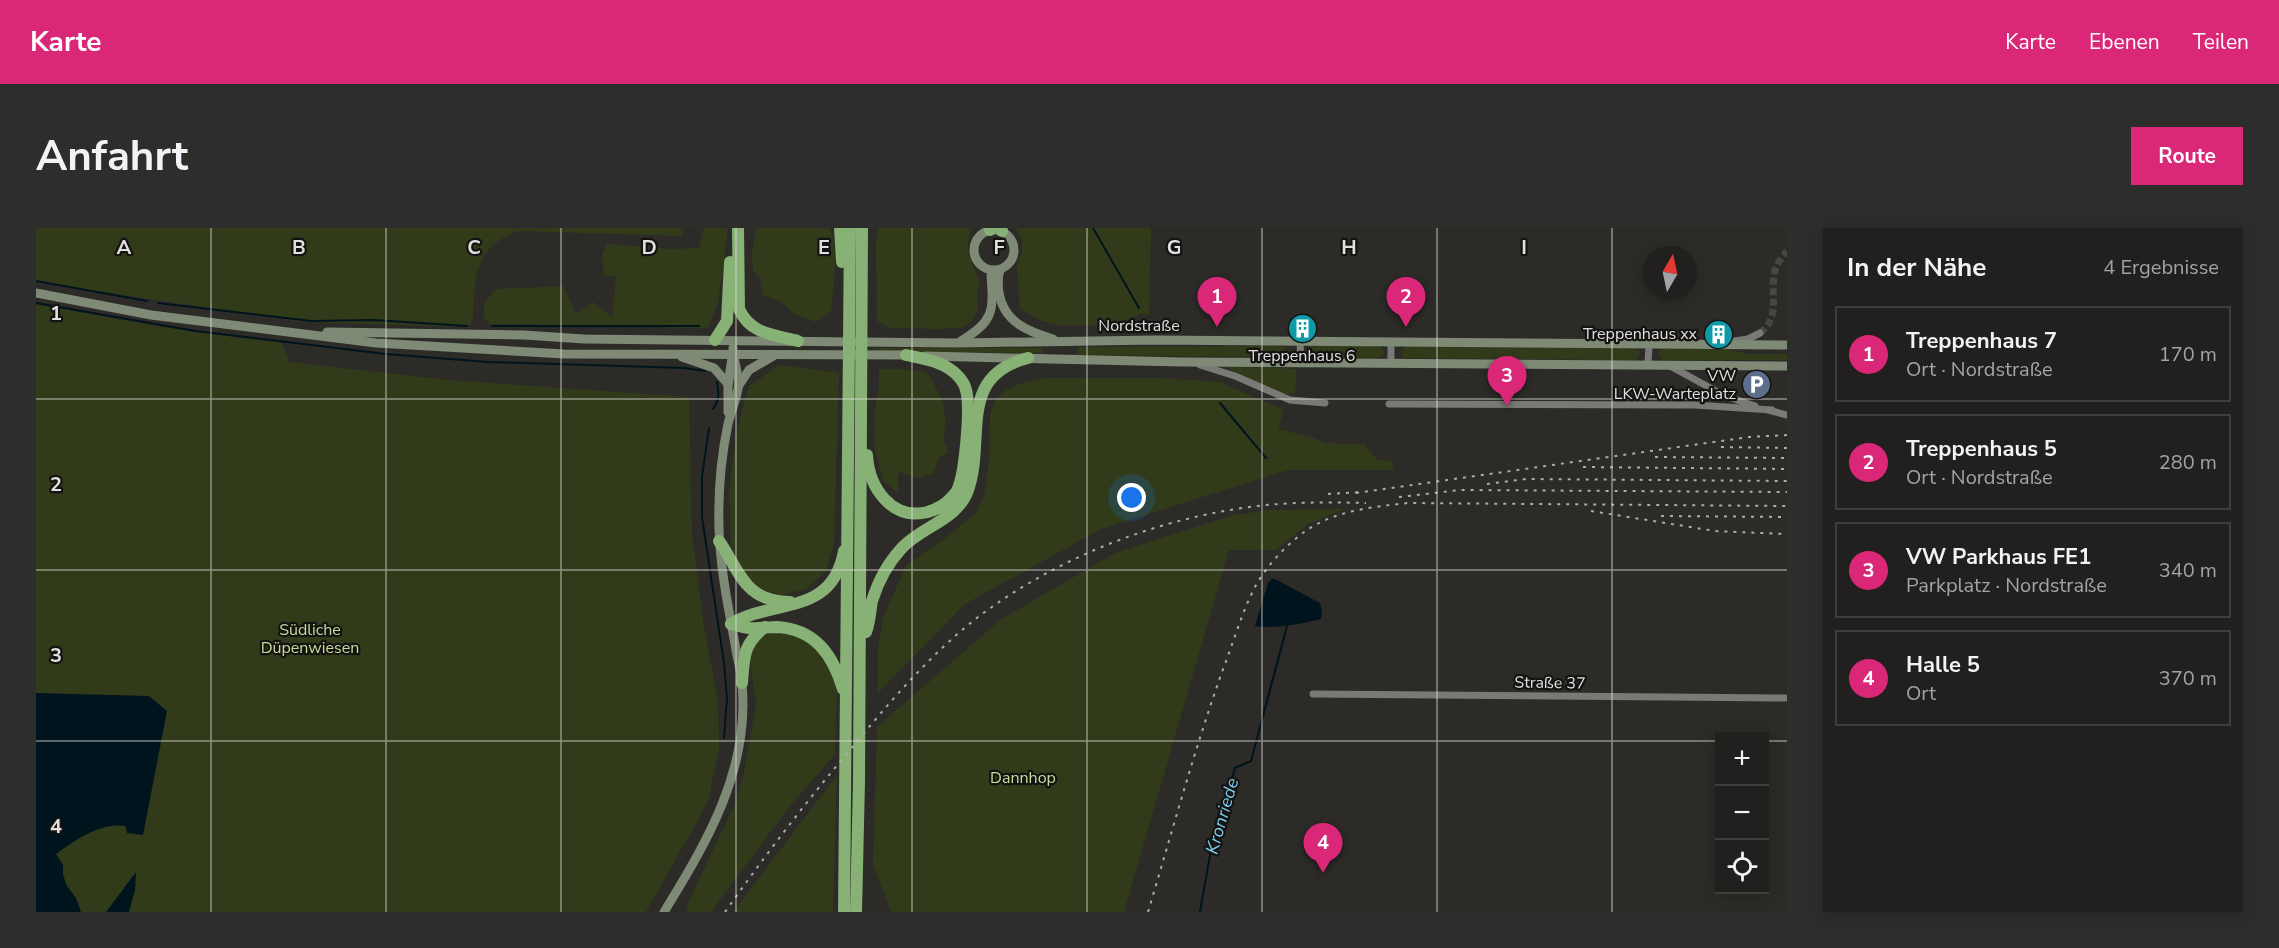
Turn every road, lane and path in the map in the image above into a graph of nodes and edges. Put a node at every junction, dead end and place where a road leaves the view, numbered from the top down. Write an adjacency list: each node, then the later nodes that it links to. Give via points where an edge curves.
1 (732, 228): 13 (highway, via 729,310)
2 (738, 228): 15 (highway, via 739,309 743,318 759,331)
3 (840, 228): 10 (highway, via 843,305)
4 (850, 228): 10 (highway)
5 (996, 229): 7 (street, via 980,236 974,249 977,262); 8 (street, via 1012,241 1015,250 1010,264)
6 (864, 231): 39 (highway)
7 (988, 270): 8 (street); 19 (street, via 991,313 986,324)
8 (1000, 270): 16 (street, via 1000,298 1009,317 1029,330)
9 (36, 293): 11 (street, via 151,315)
10 (849, 319): 42 (highway)
11 (292, 332): 13 (street, Nordstraße); 23 (street, Nordstraße, via 376,343 564,354)
12 (1760, 333): 21 (street)
13 (715, 340): 14 (street, Nordstraße)
14 (733, 340): 15 (street, Nordstraße); 24 (street)
15 (798, 341): 19 (street, Nordstraße)
16 (1061, 341): 17 (street, Nordstraße); 19 (street, Nordstraße)
17 (1300, 342): 18 (street, Nordstraße); 29 (street)
18 (1391, 342): 20 (street, Nordstraße); 30 (street)
19 (959, 343)
20 (1649, 344): 21 (street, Nordstraße); 31 (street)
21 (1720, 344): 22 (street, Nordstraße)
22 (1786, 345)
23 (674, 354): 24 (street, Nordstraße); 34 (street, via 714,368)
24 (733, 354): 25 (street, Nordstraße); 34 (street); 35 (street)
25 (775, 355): 26 (street, Nordstraße); 35 (street, via 749,370)
26 (906, 355): 27 (street, Nordstraße); 39 (highway, via 943,364 955,372 966,390 963,465 957,491 949,501 918,514 904,512 884,500 876,490 868,463)
27 (1029, 358): 28 (street, Nordstraße); 47 (highway, via 1003,367 988,383 978,409 968,493 952,512 917,534 888,564)
28 (1182, 362): 29 (street, Nordstraße); 36 (street, Nordstraße, via 1208,367 1290,400)
29 (1300, 363): 30 (street, Nordstraße)
30 (1391, 363): 31 (street, Nordstraße)
31 (1648, 364): 32 (street, Nordstraße)
32 (1668, 364): 33 (street, Nordstraße); 38 (street, via 1725,396)
33 (1787, 366)
34 (728, 384): 41 (street)
35 (738, 387): 41 (street)
36 (1325, 403)
37 (1389, 404): 38 (street, via 1695,405)
38 (1772, 411): 40 (street)
39 (861, 413): 47 (highway)
40 (1787, 415)
41 (728, 424): 43 (street, via 719,499)
42 (848, 529): 44 (highway, via 843,554 830,584); 51 (highway)
43 (719, 541): 44 (highway, via 752,591 778,602); 45 (street)
44 (803, 602): 45 (highway, via 745,615)
45 (731, 624): 46 (highway); 48 (street)
46 (765, 627): 48 (highway, via 747,646); 51 (highway, via 790,628 820,644 838,672)
47 (860, 644): 54 (highway)
48 (742, 683): 52 (street, via 742,728 724,802)
49 (1313, 694): 50 (street, Straße 37)
50 (1787, 698)
51 (847, 705): 53 (highway)
52 (664, 912)
53 (844, 912)
54 (856, 912)

